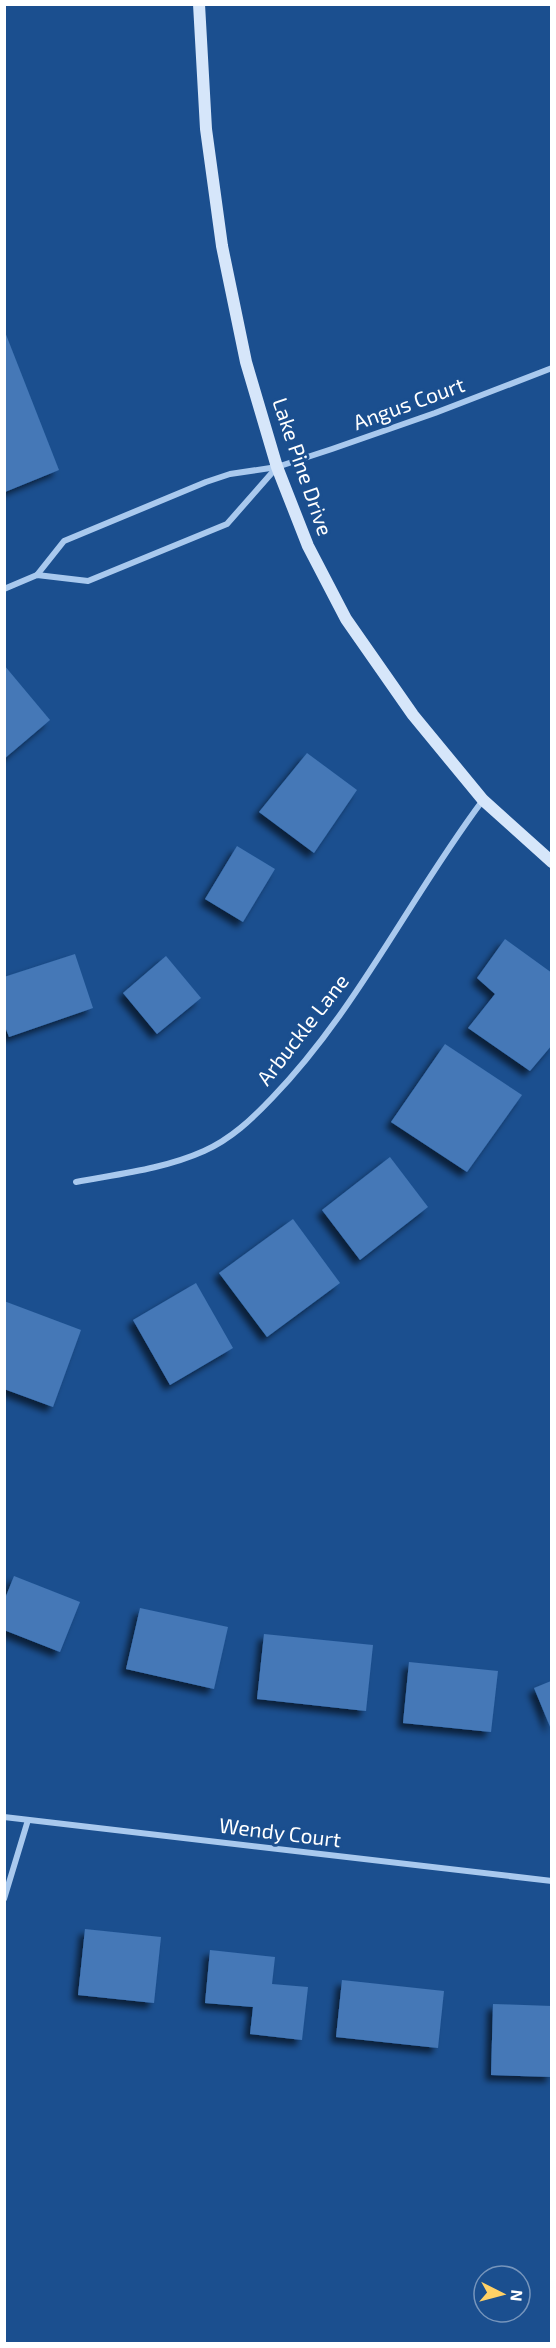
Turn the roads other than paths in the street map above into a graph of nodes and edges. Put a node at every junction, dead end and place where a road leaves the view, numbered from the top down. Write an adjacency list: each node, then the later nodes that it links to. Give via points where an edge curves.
1 (199, 4): 3 (street, Lake Pine Drive, via 206,129 222,246 246,362)
2 (552, 368): 3 (street, Angus Court)
3 (277, 467): 4 (street, Angus Court, via 206,482 64,541); 4 (street, via 227,524 87,581); 6 (street, Lake Pine Drive, via 308,546 346,619 413,715)
4 (38, 575): 5 (street)
5 (4, 589)
6 (483, 800): 7 (street, Lake Pine Drive); 8 (street, Arbuckle Lane, via 340,1014 296,1073 244,1126 205,1150 167,1164)
7 (552, 862)
8 (76, 1182)
9 (4, 1817): 10 (street, Wendy Court)
10 (28, 1820): 11 (street, Wendy Court); 12 (street)
11 (552, 1881)
12 (4, 1899)

